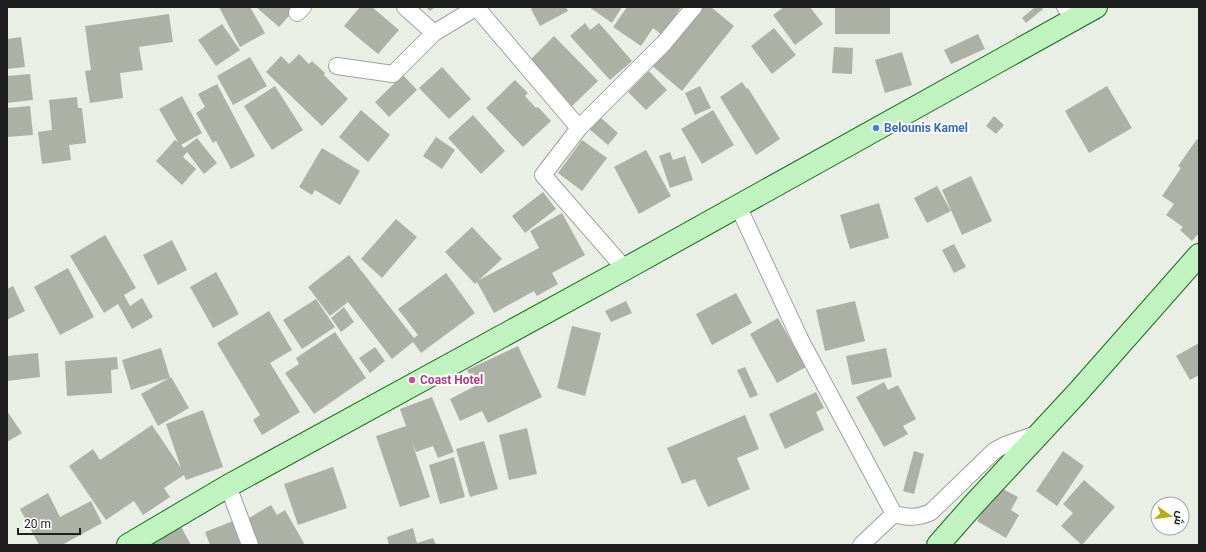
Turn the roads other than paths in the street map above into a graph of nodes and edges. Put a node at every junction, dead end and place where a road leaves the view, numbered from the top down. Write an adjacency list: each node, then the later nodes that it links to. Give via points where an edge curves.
1 (405, 7): 6 (street)
2 (476, 7): 6 (street); 8 (street)
3 (694, 7): 8 (street, via 664,43)
4 (1096, 7): 5 (main road)
5 (1071, 13): 9 (main road)
6 (434, 34): 7 (street, via 393,74)
7 (337, 66)
8 (579, 128): 11 (street, via 543,175)
9 (738, 206): 11 (main road); 14 (street, via 801,340)
10 (1199, 255): 12 (main road)
11 (624, 269): 13 (main road)
12 (1040, 432): 14 (street, via 1005,445 994,452 931,512 913,518); 18 (main road)
13 (228, 486): 15 (main road); 16 (street)
14 (894, 514): 17 (street)
15 (128, 545)
16 (250, 545)
17 (861, 545)
18 (938, 545)

